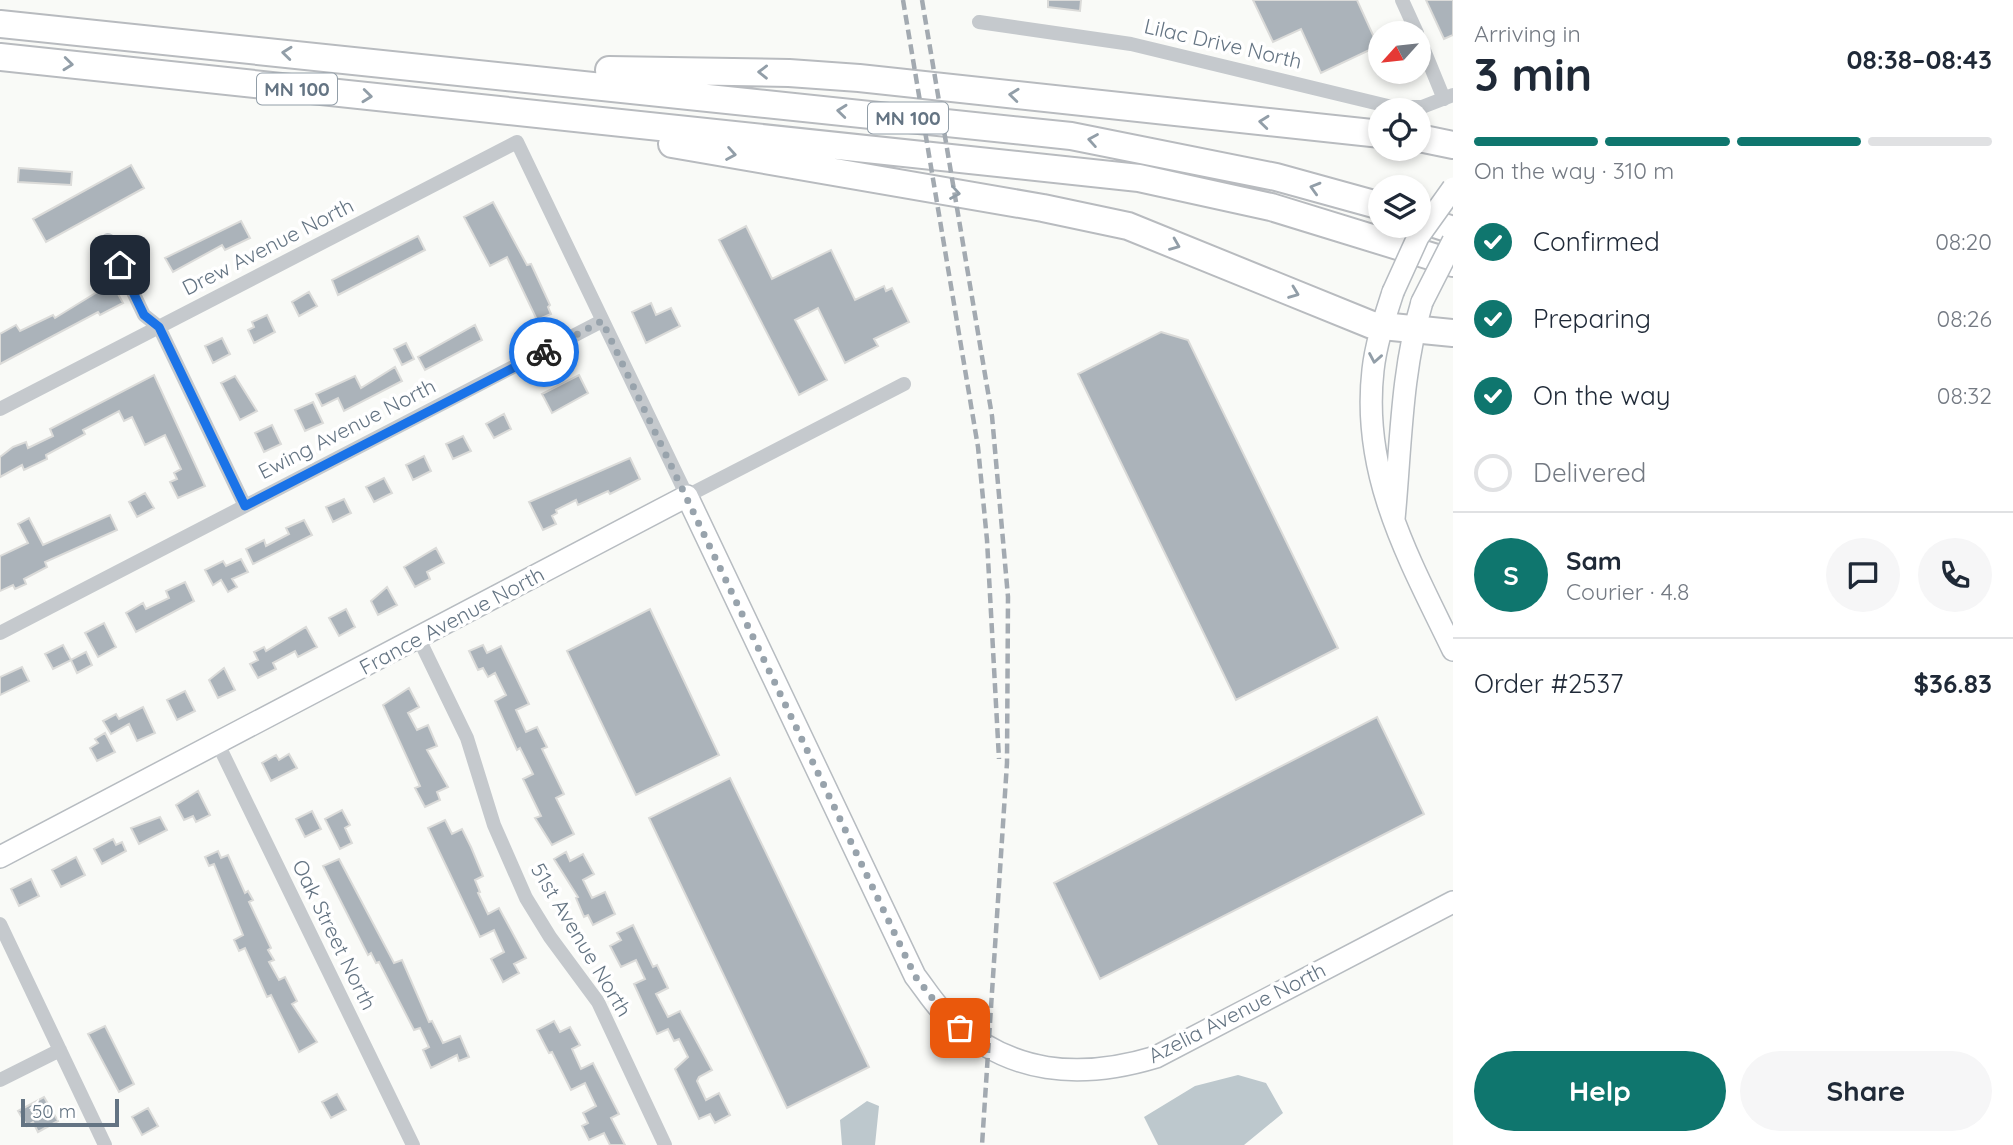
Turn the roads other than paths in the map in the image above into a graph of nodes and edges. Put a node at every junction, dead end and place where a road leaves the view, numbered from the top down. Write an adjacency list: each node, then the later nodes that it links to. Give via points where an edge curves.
1 (1402, 0): 2 (street)
2 (1411, 21)
3 (979, 22): 8 (street, Lilac Drive North, via 1130,44 1407,110)
4 (0, 24): 7 (highway, MN 100, one-way to 4)
5 (0, 57): 9 (highway, MN 100, one-way to 9)
6 (1432, 64): 8 (street)
7 (428, 67): 10 (highway, one-way to 7, via 789,73); 15 (highway, MN 100, one-way to 7, via 1276,177 1071,136)
8 (1449, 97)
9 (594, 120): 20 (highway, MN 100, via 1139,178 1271,207); 23 (highway, one-way to 23, via 642,139 1128,226)
10 (1368, 133)
11 (1431, 140): 13 (highway)
12 (517, 142): 21 (street, Azelia Avenue North); 22 (street, Drew Avenue North)
13 (1453, 145)
14 (1453, 188): 23 (street, bridge, via 1418,237)
15 (1368, 202)
16 (1431, 223): 17 (highway)
17 (1453, 230)
18 (108, 240): 22 (street, via 144,315)
19 (1453, 241): 24 (street, bridge, via 1422,302)
20 (1453, 262)
21 (602, 321): 28 (street, Azelia Avenue North); 29 (street, Ewing Avenue North)
22 (159, 327): 27 (street, Drew Avenue North); 29 (street)
23 (1382, 328): 24 (highway); 30 (street, one-way to 30, via 1373,371 1373,442 1382,492)
24 (1413, 331): 25 (highway); 30 (street)
25 (1453, 333)
26 (904, 384): 28 (street, France Avenue North)
27 (0, 410)
28 (687, 496): 32 (street, France Avenue North); 36 (street, Azelia Avenue North, via 915,976 947,1017 988,1047 1059,1071 1117,1068 1143,1060)
29 (245, 506): 31 (street, Ewing Avenue North)
30 (1394, 521): 33 (street)
31 (0, 633)
32 (419, 639): 34 (street, France Avenue North); 42 (street, 51st Avenue North, via 467,738 494,825 526,898 598,1002)
33 (1453, 650)
34 (218, 744): 35 (street, France Avenue North); 41 (street, Oak Street North)
35 (0, 857)
36 (1453, 902)
37 (0, 924): 38 (street)
38 (60, 1050): 39 (street); 40 (street)
39 (0, 1080)
40 (105, 1145)
41 (413, 1145)
42 (665, 1145)

